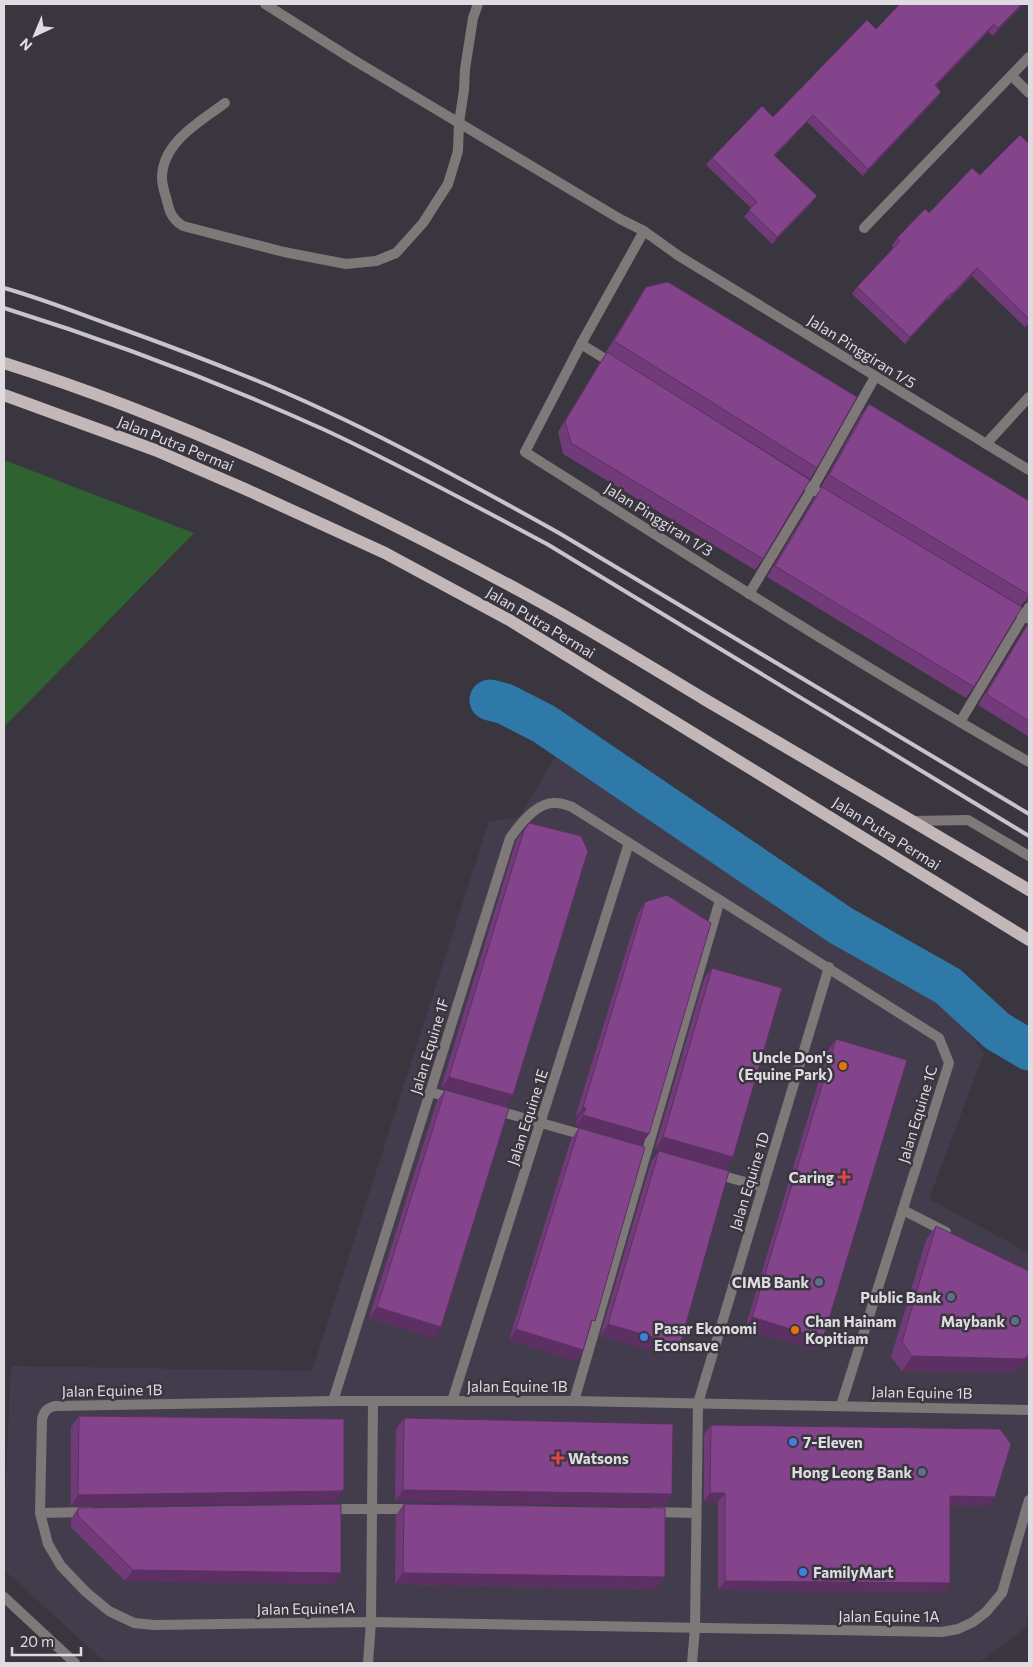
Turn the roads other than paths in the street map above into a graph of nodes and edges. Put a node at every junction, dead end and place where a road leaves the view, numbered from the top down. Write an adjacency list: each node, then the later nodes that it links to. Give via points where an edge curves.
1 (265, 4): 7 (street)
2 (478, 4): 7 (street, via 473,18)
3 (1029, 57): 4 (street)
4 (1012, 76): 5 (street); 8 (street)
5 (1029, 93)
6 (225, 103): 7 (street, via 183,135 167,154 162,183 176,222 284,252 346,264 376,261 396,253 423,223 448,184 458,151)
7 (459, 123): 9 (street)
8 (864, 228)
9 (644, 232): 10 (street, Jalan Pinggiran 1/3); 13 (street, Jalan Pinggiran 1/5)
10 (581, 344): 12 (street); 21 (street, Jalan Pinggiran 1/3, via 525,452)
11 (4, 363): 26 (main road, Jalan Putra Permai, via 204,437 395,526 525,594)
12 (622, 370)
13 (875, 377): 16 (street, Jalan Pinggiran 1/5); 19 (street)
14 (4, 395): 31 (main road, Jalan Putra Permai, via 155,450 385,553 511,620)
15 (1029, 396): 16 (street)
16 (986, 444): 17 (street, Jalan Pinggiran 1/5)
17 (1029, 470)
18 (787, 473): 19 (street)
19 (812, 488): 20 (street); 21 (street)
20 (838, 504)
21 (749, 594): 24 (street, Jalan Pinggiran 1/3)
22 (999, 600): 23 (street)
23 (1028, 614): 24 (street)
24 (960, 722): 25 (street, Jalan Pinggiran 1/3)
25 (1029, 762)
26 (912, 821): 28 (street, via 968,820); 29 (main road, Jalan Putra Permai)
27 (630, 843): 30 (street, Jalan Equine 1C); 33 (street, Jalan Equine 1F, via 572,806 555,802 539,808 523,820 510,838); 36 (street, Jalan Equine 1E)
28 (1029, 856)
29 (1029, 890)
30 (720, 900): 32 (street, Jalan Equine 1C); 44 (street)
31 (1029, 940)
32 (829, 967): 39 (street, Jalan Equine 1D); 40 (street, Jalan Equine 1C, via 939,1038 949,1063)
33 (430, 1092): 34 (street); 45 (street, Jalan Equine 1F)
34 (467, 1102)
35 (486, 1108): 36 (street)
36 (541, 1123): 37 (street); 43 (street, Jalan Equine 1E)
37 (598, 1140)
38 (709, 1172): 39 (street)
39 (763, 1187): 46 (street, Jalan Equine 1D)
40 (903, 1210): 41 (street); 47 (street, Jalan Equine 1C)
41 (953, 1235)
42 (372, 1401): 43 (street, Jalan Equine 1B); 45 (street, Jalan Equine 1B); 51 (street)
43 (452, 1401): 44 (street, Jalan Equine 1B)
44 (574, 1401): 46 (street, Jalan Equine 1B)
45 (333, 1402): 49 (street, Jalan Equine 1B, via 56,1406 44,1412)
46 (698, 1403): 47 (street, Jalan Equine 1B); 57 (street, Jalan Equine 1D)
47 (841, 1405): 48 (street, Jalan Equine 1B)
48 (1029, 1410)
49 (40, 1449): 56 (street, Jalan Equine1A)
50 (1029, 1500): 60 (street, Jalan Equine 1A, via 1002,1593 986,1612 958,1629 942,1632)
51 (372, 1508): 52 (street); 53 (street); 59 (street)
52 (313, 1509)
53 (421, 1509)
54 (98, 1512): 56 (street)
55 (647, 1512): 57 (street)
56 (40, 1513): 59 (street, Jalan Equine1A, via 48,1544 61,1566 109,1611 134,1623)
57 (696, 1513): 60 (street, Jalan Equine 1D)
58 (4, 1597): 61 (street)
59 (371, 1622): 60 (street, Jalan Equine1A); 62 (street)
60 (695, 1628): 63 (street, Jalan Equine 1D)
61 (75, 1663)
62 (368, 1663)
63 (692, 1663)

